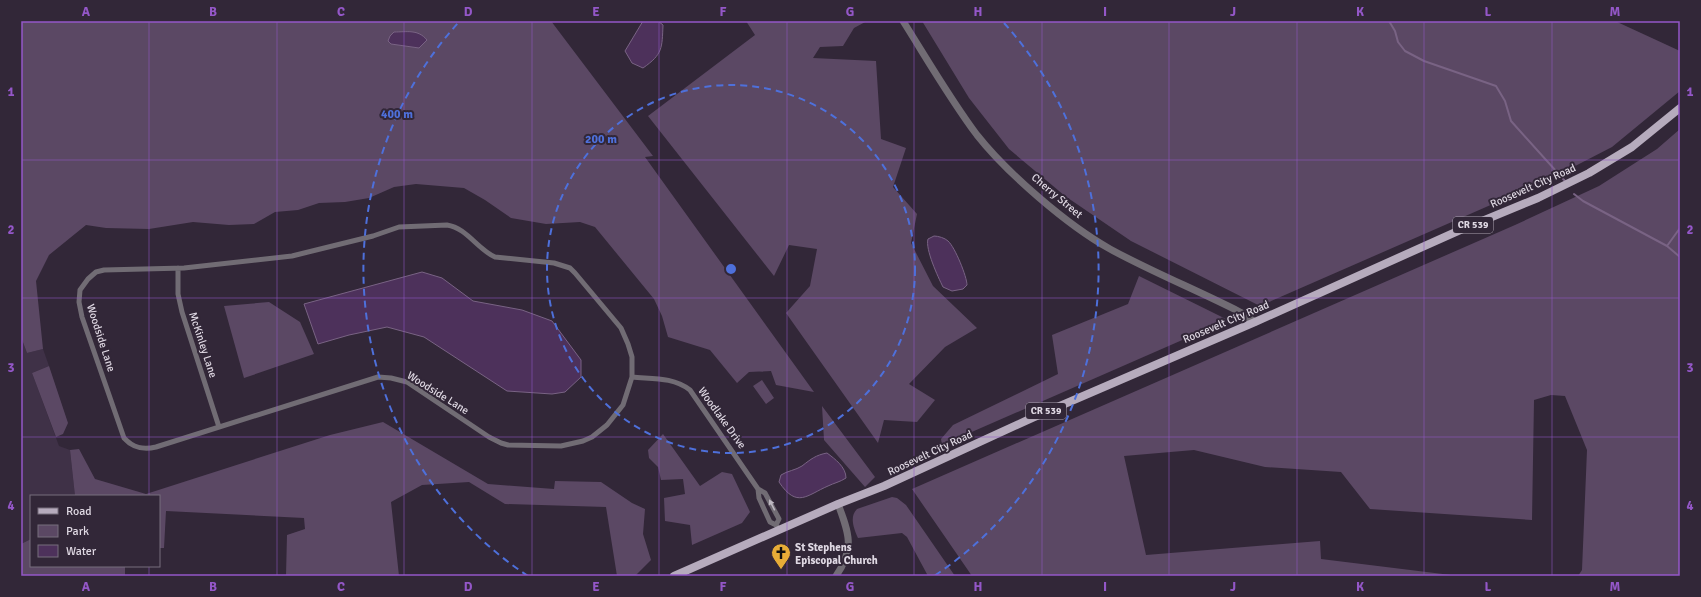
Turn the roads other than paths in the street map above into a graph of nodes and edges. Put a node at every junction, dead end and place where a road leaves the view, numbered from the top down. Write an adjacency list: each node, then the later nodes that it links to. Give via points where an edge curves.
1 (903, 21): 4 (street, Cherry Street, via 978,136 1019,179 1067,220 1108,248 1240,312)
2 (1680, 108): 4 (main road, Roosevelt City Road / CR 539, via 1632,148 1588,173 1538,198)
3 (178, 268): 5 (street, Woodside Lane, via 292,256 399,227 456,226 488,254 495,257 554,263 570,268 621,328 632,357); 6 (street, McKinley Lane, via 178,294 182,312); 6 (street, Woodside Lane, via 110,269 96,272 80,290 82,317 120,430 130,444 147,449)
4 (1255, 322): 8 (main road, Roosevelt City Road / CR 539)
5 (632, 377): 6 (street, Woodside Lane, via 623,405 607,426 583,441 561,446 501,444 406,382 378,377); 7 (street, Woodlake Drive, via 671,380 690,390)
6 (219, 427)
7 (758, 488): 9 (street, Woodlake Drive, one-way to 7, via 778,519 771,503 765,493); 9 (street, Woodlake Drive, via 759,498 770,522)
8 (838, 504): 9 (main road, CR 539); 11 (street, via 849,536 849,547 848,556)
9 (778, 527): 10 (main road, CR 539)
10 (674, 576)
11 (836, 576)

